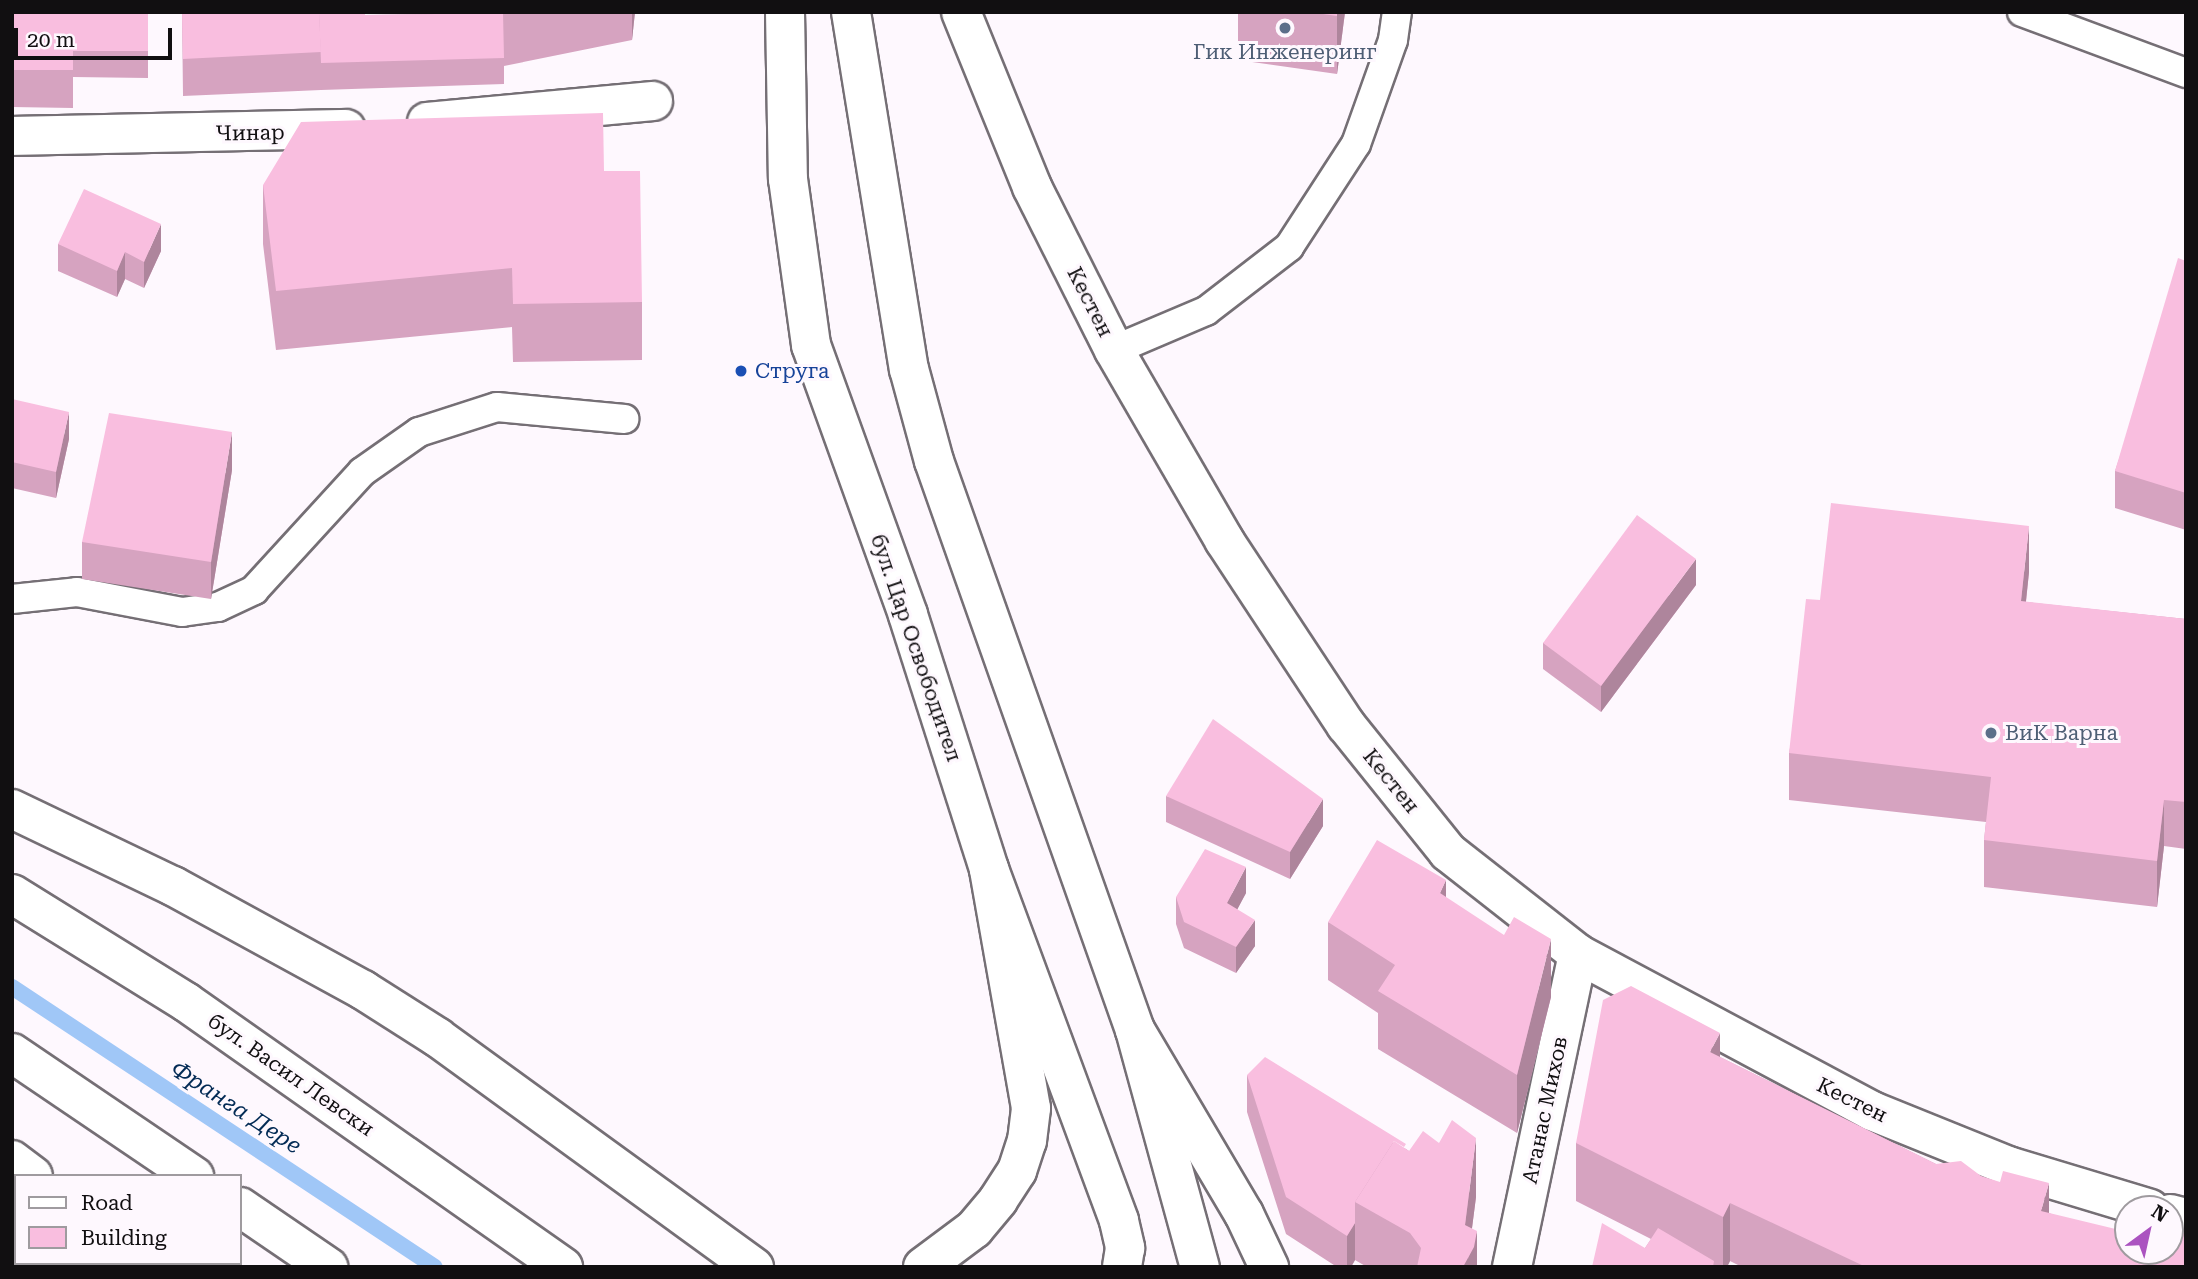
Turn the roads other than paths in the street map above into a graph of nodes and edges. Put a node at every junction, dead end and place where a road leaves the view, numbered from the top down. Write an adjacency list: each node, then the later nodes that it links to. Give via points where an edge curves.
1 (785, 12): 13 (main road, бул. Цар Освободител, via 788,179 811,345 908,615)
2 (851, 12): 16 (main road, via 909,369 931,447)
3 (961, 12): 9 (main road, Кестен, via 1032,187)
4 (1397, 12): 9 (lane, via 1393,40 1356,144 1289,247 1206,311)
5 (2022, 12): 6 (lane)
6 (2186, 73)
7 (653, 101): 8 (main road, Чинар, via 318,132)
8 (12, 136)
9 (1114, 350): 15 (main road, Кестен, via 1224,540 1346,726 1448,852)
10 (624, 419): 11 (lane, via 498,407 419,432 362,472 254,590 218,607 183,612 78,592)
11 (12, 599)
12 (12, 809): 25 (main road, via 185,892 363,990 457,1051)
13 (989, 869): 26 (main road, via 1031,1108 1027,1141 1017,1171 982,1220 946,1254); 27 (main road, бул. Цар Освободител, via 1119,1221 1125,1248)
14 (12, 894): 24 (main road, бул. Васил Левски, via 186,1002)
15 (1578, 954): 21 (main road, Кестен, via 1872,1111 2008,1166); 30 (main road, Атанас Михов)
16 (1135, 1030): 28 (main road); 29 (main road, via 1244,1214)
17 (12, 1052): 20 (main road)
18 (12, 1160): 19 (main road)
19 (30, 1174)
20 (191, 1174)
21 (2114, 1198)
22 (242, 1208): 23 (main road)
23 (328, 1267)
24 (563, 1267)
25 (754, 1267)
26 (923, 1267)
27 (1122, 1267)
28 (1200, 1267)
29 (1269, 1267)
30 (1512, 1267)

